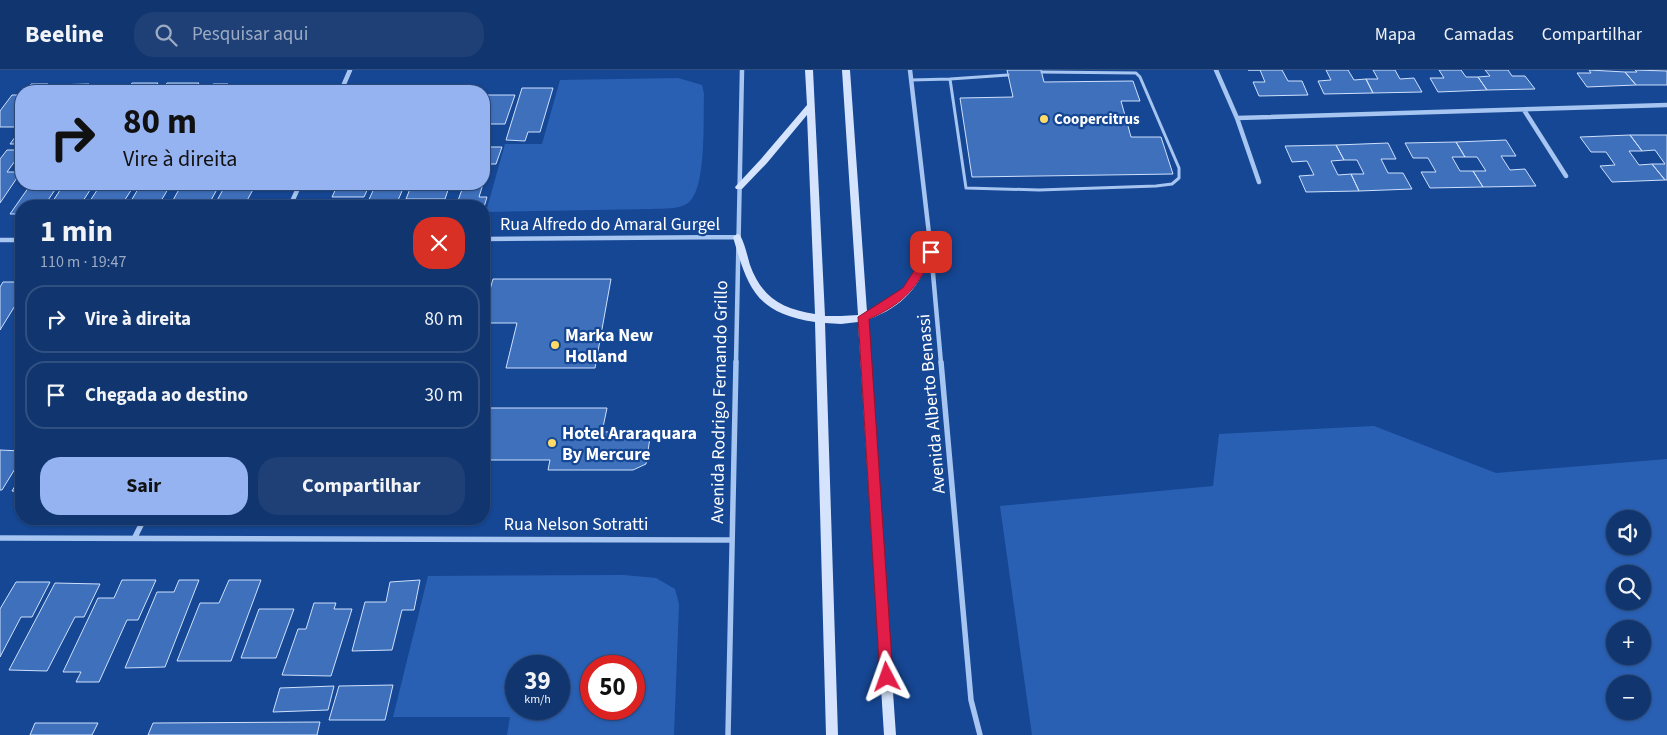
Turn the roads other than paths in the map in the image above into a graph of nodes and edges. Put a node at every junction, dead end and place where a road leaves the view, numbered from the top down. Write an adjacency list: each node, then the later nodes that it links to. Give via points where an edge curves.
1 (350, 70): 11 (street)
2 (742, 70): 18 (street, Avenida Rodrigo Fernando Grillo)
3 (809, 70): 13 (main road)
4 (846, 70): 24 (main road)
5 (910, 70): 10 (street, Avenida Alberto Benassi)
6 (1216, 70): 15 (street)
7 (1042, 72): 9 (lane, via 1136,73 1179,168 1179,178 1172,184 1156,186 1039,190 966,188)
8 (1008, 75): 9 (lane)
9 (950, 79): 10 (lane)
10 (911, 80): 23 (street, Avenida Alberto Benassi)
11 (344, 85)
12 (1667, 105): 14 (street)
13 (810, 106): 18 (main road); 25 (main road)
14 (1524, 110): 15 (street); 16 (street)
15 (1237, 118): 17 (street)
16 (1566, 176)
17 (1259, 182)
18 (739, 187): 19 (street, Avenida Rodrigo Fernando Grillo)
19 (737, 237): 20 (street, Rua Alfredo do Amaral Gurgel); 25 (main road, via 749,279 766,299 787,313); 29 (street, Avenida Rodrigo Fernando Grillo)
20 (490, 239)
21 (0, 240): 22 (street)
22 (15, 240)
23 (931, 252): 24 (main road, via 907,291 885,307); 33 (street, Avenida Alberto Benassi, via 971,700)
24 (863, 317): 25 (main road); 32 (main road)
25 (820, 319): 31 (main road)
26 (141, 525): 27 (street)
27 (135, 536): 28 (street, Rua Nelson Sotratti); 29 (street, Rua Nelson Sotratti)
28 (0, 538)
29 (732, 540): 30 (street, Avenida Rodrigo Fernando Grillo)
30 (728, 735)
31 (832, 735)
32 (890, 735)
33 (980, 735)

